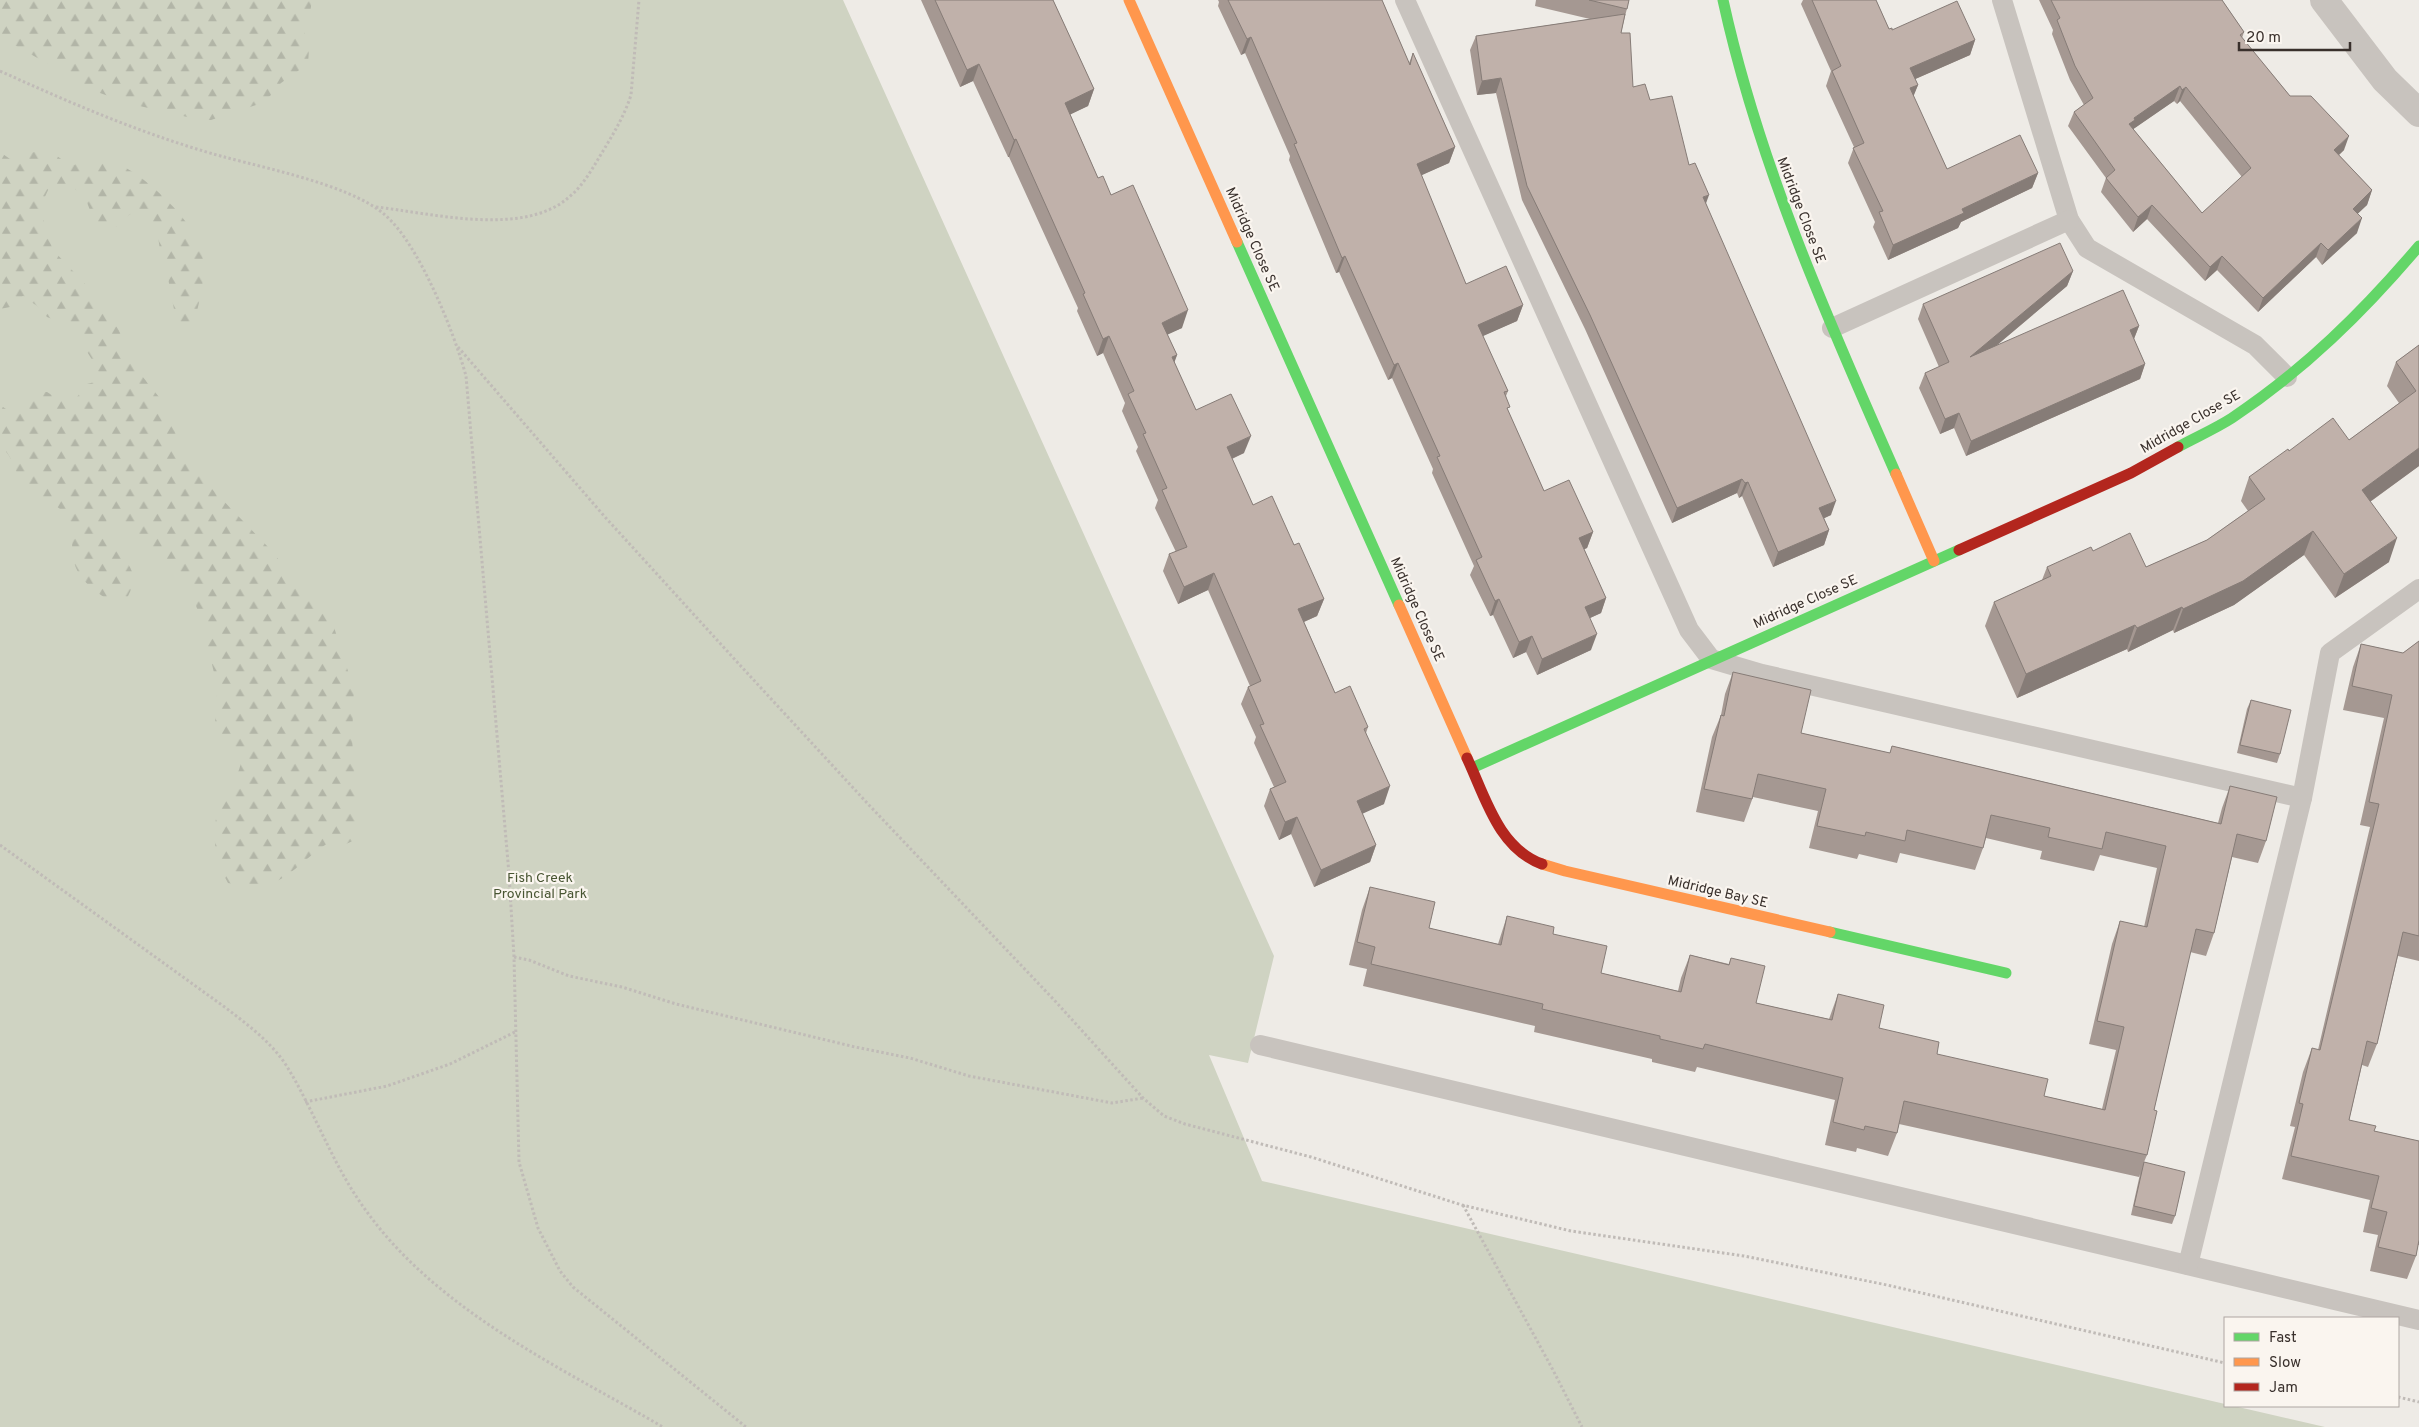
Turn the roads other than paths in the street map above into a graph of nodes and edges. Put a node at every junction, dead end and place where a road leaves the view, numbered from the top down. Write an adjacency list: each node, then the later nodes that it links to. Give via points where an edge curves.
1 (1129, 0): 14 (street, Midridge Close SE)
2 (1405, 0): 13 (lane, via 1689,630)
3 (1724, 0): 9 (street, Midridge Close SE, via 1746,99 1774,183)
4 (2002, 0): 7 (lane)
5 (2324, 0): 6 (street, via 2386,80)
6 (2419, 113)
7 (2069, 220): 9 (lane); 10 (lane, via 2087,248 2255,345)
8 (2419, 246): 10 (street, Midridge Close SE, via 2373,300)
9 (1832, 328): 11 (street, Midridge Close SE)
10 (2287, 378): 11 (street, Midridge Close SE, via 2231,418 2131,472)
11 (1934, 561): 13 (street, Midridge Close SE)
12 (2419, 589): 15 (lane, via 2330,653)
13 (1711, 659): 14 (street, Midridge Close SE); 15 (lane, via 1762,674)
14 (1472, 768): 16 (street, Midridge Bay SE, via 1507,837 1524,855 1540,863)
15 (2302, 798): 18 (lane)
16 (2006, 973)
17 (1260, 1045): 18 (lane)
18 (2188, 1265): 19 (lane)
19 (2419, 1320)

